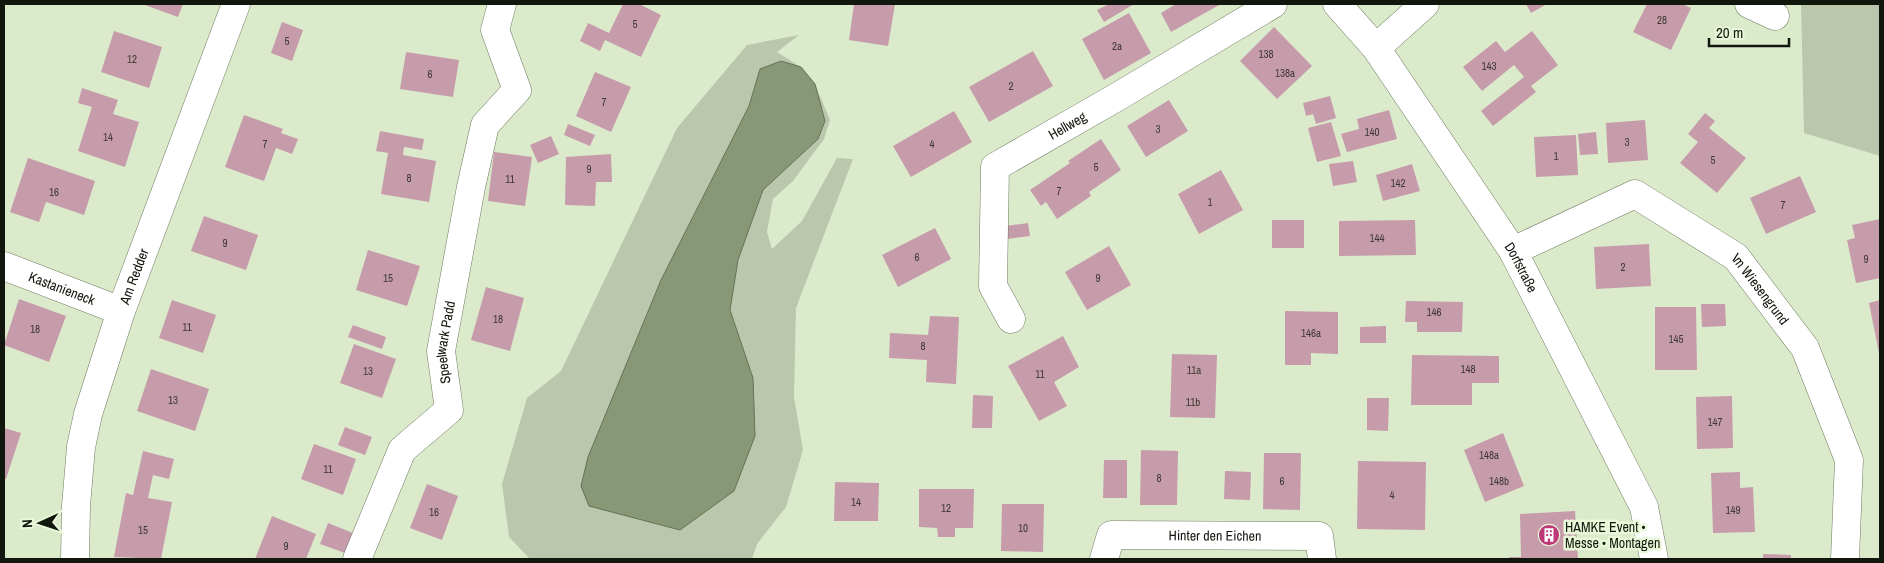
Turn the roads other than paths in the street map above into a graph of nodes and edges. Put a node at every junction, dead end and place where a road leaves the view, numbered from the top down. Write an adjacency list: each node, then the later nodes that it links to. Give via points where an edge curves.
1 (236, 4): 11 (street, Am Redder)
2 (502, 4): 14 (street, Speelwark Padd, via 495,30 517,90 485,125 471,187 441,351 449,410 402,450)
3 (1273, 4): 12 (street, Hellweg, via 995,166 993,286)
4 (1337, 4): 8 (street, Dorfstraße)
5 (1424, 4): 8 (street)
6 (1749, 4): 7 (street)
7 (1775, 16)
8 (1376, 48): 9 (street, Dorfstraße)
9 (1512, 251): 17 (street, Dorfstraße, via 1644,507); 18 (street, Im Wiesengrund, via 1635,194 1736,257 1805,348 1848,460)
10 (4, 266): 11 (street, Kastanieneck)
11 (121, 311): 13 (street, Am Redder, via 88,414 81,447)
12 (1010, 319)
13 (75, 559)
14 (358, 559)
15 (1104, 559): 16 (street, Hinter den Eichen, via 1111,535 1319,536)
16 (1322, 559)
17 (1654, 559)
18 (1845, 559)

